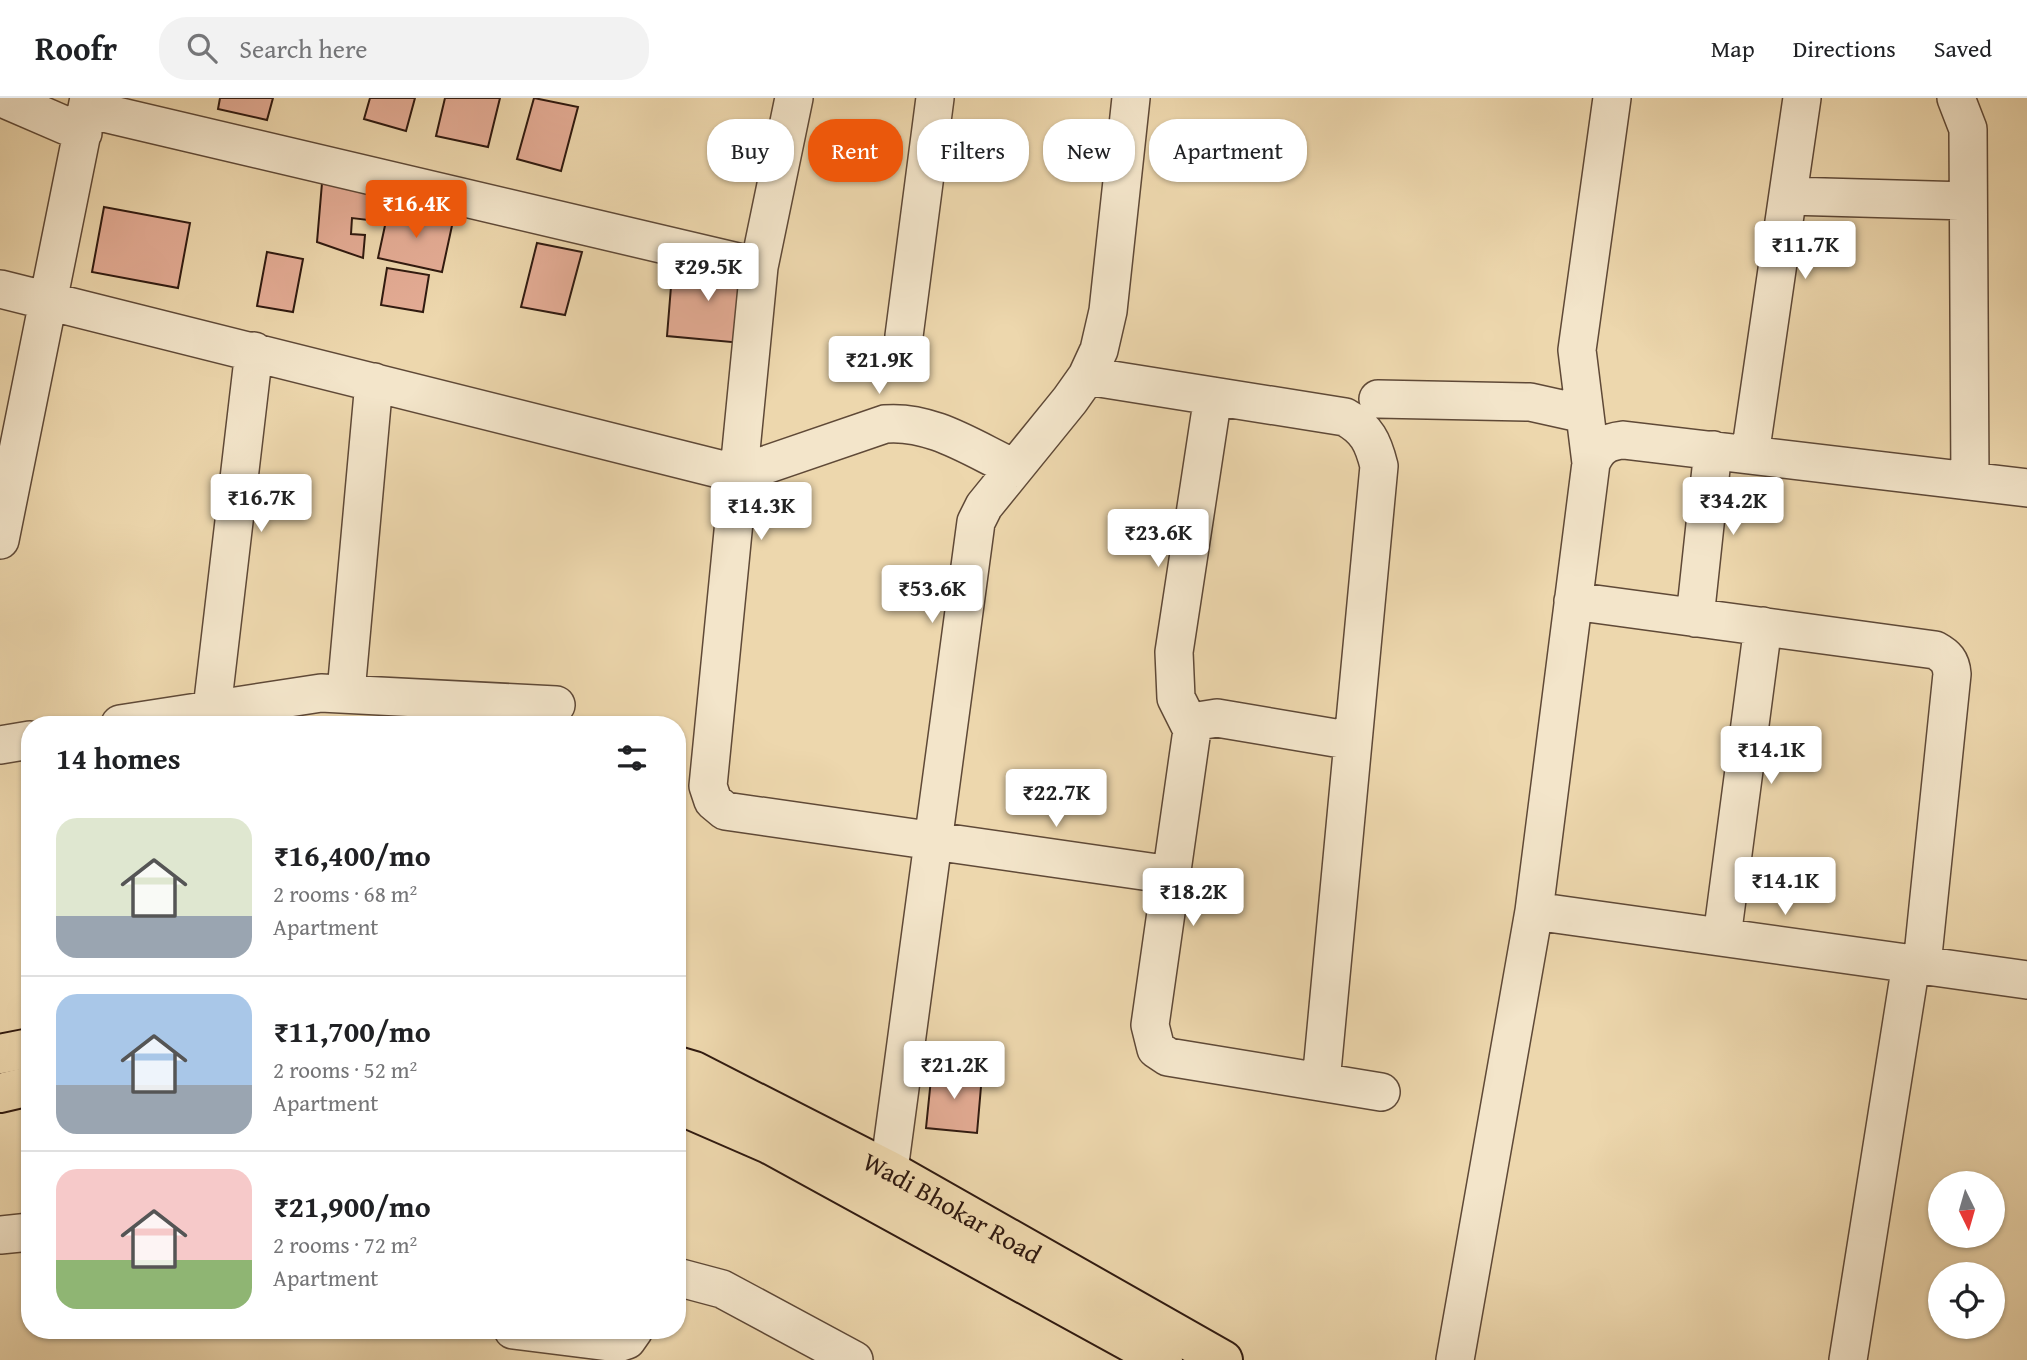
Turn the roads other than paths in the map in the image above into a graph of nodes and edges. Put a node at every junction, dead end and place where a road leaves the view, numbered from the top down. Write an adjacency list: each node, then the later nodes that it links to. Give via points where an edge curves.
1 (2, 98): 8 (street)
2 (794, 98): 11 (street)
3 (1131, 98): 16 (street, via 1108,311)
4 (1612, 98): 20 (street, via 1577,350)
5 (1802, 98): 9 (street)
6 (1956, 98): 10 (street, via 1968,129)
7 (931, 99): 14 (street)
8 (86, 113): 11 (street); 13 (street)
9 (1788, 197): 10 (street); 22 (street)
10 (1968, 201): 26 (street)
11 (760, 267): 25 (street)
12 (0, 289): 13 (street)
13 (49, 299): 15 (street); 28 (street)
14 (904, 336)
15 (254, 351): 17 (street); 34 (street)
16 (1087, 376): 18 (street); 24 (street)
17 (374, 382): 25 (street); 32 (street)
18 (1213, 396): 36 (street, via 1174,652 1176,698); 37 (street, via 1345,417 1362,426 1373,442 1379,466)
19 (1378, 399): 20 (street, via 1530,402)
20 (1584, 414): 23 (street)
21 (1713, 450): 22 (street); 23 (street, via 1623,440 1596,450); 30 (street)
22 (1750, 455): 26 (street)
23 (1591, 463): 29 (street)
24 (1014, 468): 25 (street, via 934,430 902,423 885,424); 40 (street, via 976,522)
25 (739, 474): 40 (street, via 708,786 713,801 725,811)
26 (1970, 481): 27 (street)
27 (2027, 488)
28 (0, 540)
29 (1573, 601): 30 (street); 42 (street)
30 (1695, 618): 31 (street)
31 (1763, 626): 43 (street); 44 (street, via 1935,649 1951,664)
32 (346, 692): 33 (street); 34 (street)
33 (556, 705)
34 (212, 709): 35 (street)
35 (169, 716)
36 (1192, 730): 37 (street, via 1198,721 1217,718); 41 (street)
37 (1353, 741): 49 (street)
38 (21, 742): 39 (street)
39 (0, 745)
40 (933, 839): 41 (street); 54 (street)
41 (1171, 875): 49 (street, via 1150,1025 1156,1049 1168,1057)
42 (1534, 911): 43 (street); 63 (street)
43 (1722, 937): 44 (street)
44 (1916, 965): 45 (street); 64 (street)
45 (2027, 980)
46 (21, 1050): 47 (main road)
47 (0, 1054)
48 (686, 1069): 54 (main road, Wadi Bhokar Road)
49 (1321, 1082): 51 (street)
50 (21, 1088): 52 (main road)
51 (1381, 1092)
52 (0, 1093)
53 (686, 1108): 54 (main road, Wadi Bhokar Road)
54 (883, 1186): 61 (main road, Wadi Bhokar Road); 62 (main road, Wadi Bhokar Road)
55 (21, 1233): 56 (street)
56 (0, 1235)
57 (686, 1279): 60 (street, via 722,1289)
58 (586, 1339): 59 (street, via 618,1343)
59 (627, 1339)
60 (854, 1360)
61 (1163, 1360)
62 (1223, 1360)
63 (1455, 1360)
64 (1848, 1360)

